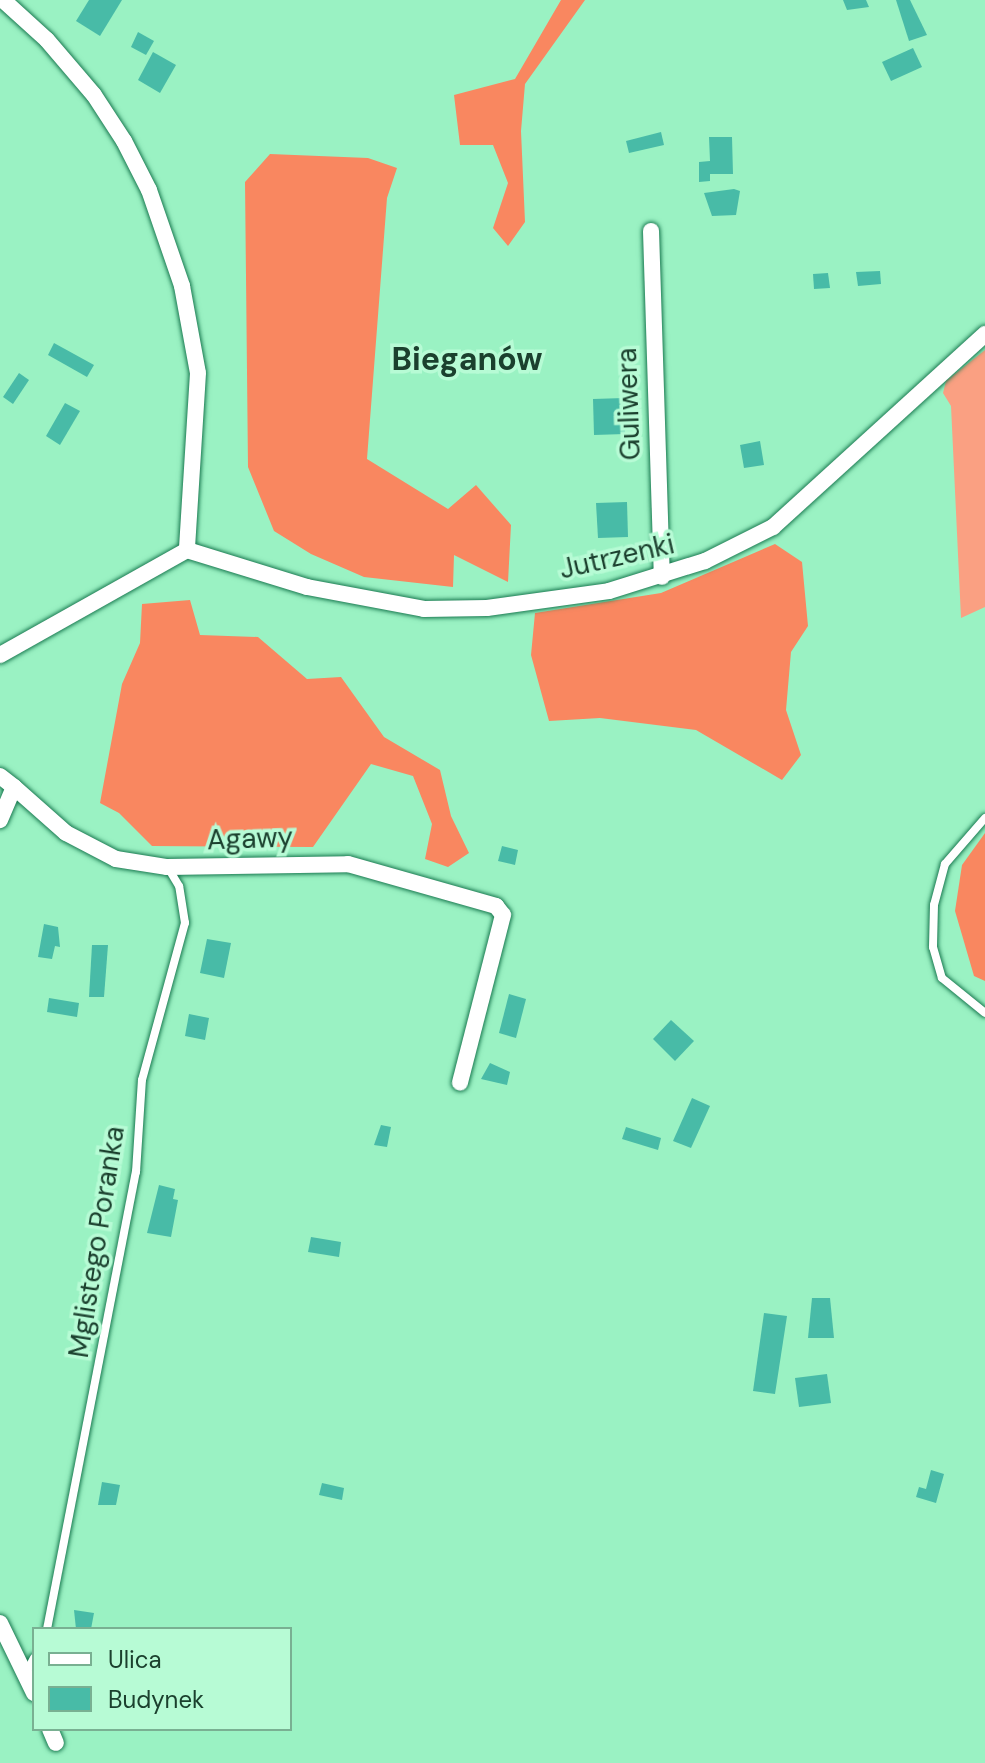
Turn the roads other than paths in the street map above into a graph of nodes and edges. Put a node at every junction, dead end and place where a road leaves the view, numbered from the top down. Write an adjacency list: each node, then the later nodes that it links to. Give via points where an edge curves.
1 (3, 0): 4 (street, via 47,40 94,95 124,141 149,190 182,286 198,373)
2 (651, 231): 5 (street, Guliwera)
3 (985, 334): 5 (street, Jutrzenki, via 773,527 740,547)
4 (187, 550): 5 (street, Jutrzenki, via 307,587 424,609 528,603); 6 (street)
5 (662, 577)
6 (0, 655)
7 (0, 776): 8 (street, Agawy)
8 (14, 787): 10 (street); 11 (street, Agawy, via 91,850)
9 (985, 818): 12 (lane, via 945,864 934,905 933,947 942,978)
10 (0, 820)
11 (167, 867): 13 (street, Agawy, via 348,864 496,906 503,915); 15 (lane, Mglistego Poranka, via 179,886 185,923 142,1080 136,1172)
12 (985, 1013)
13 (460, 1083)
14 (0, 1623): 17 (street)
15 (47, 1627)
16 (32, 1662): 17 (lane)
17 (26, 1673): 18 (street)
18 (32, 1688)

